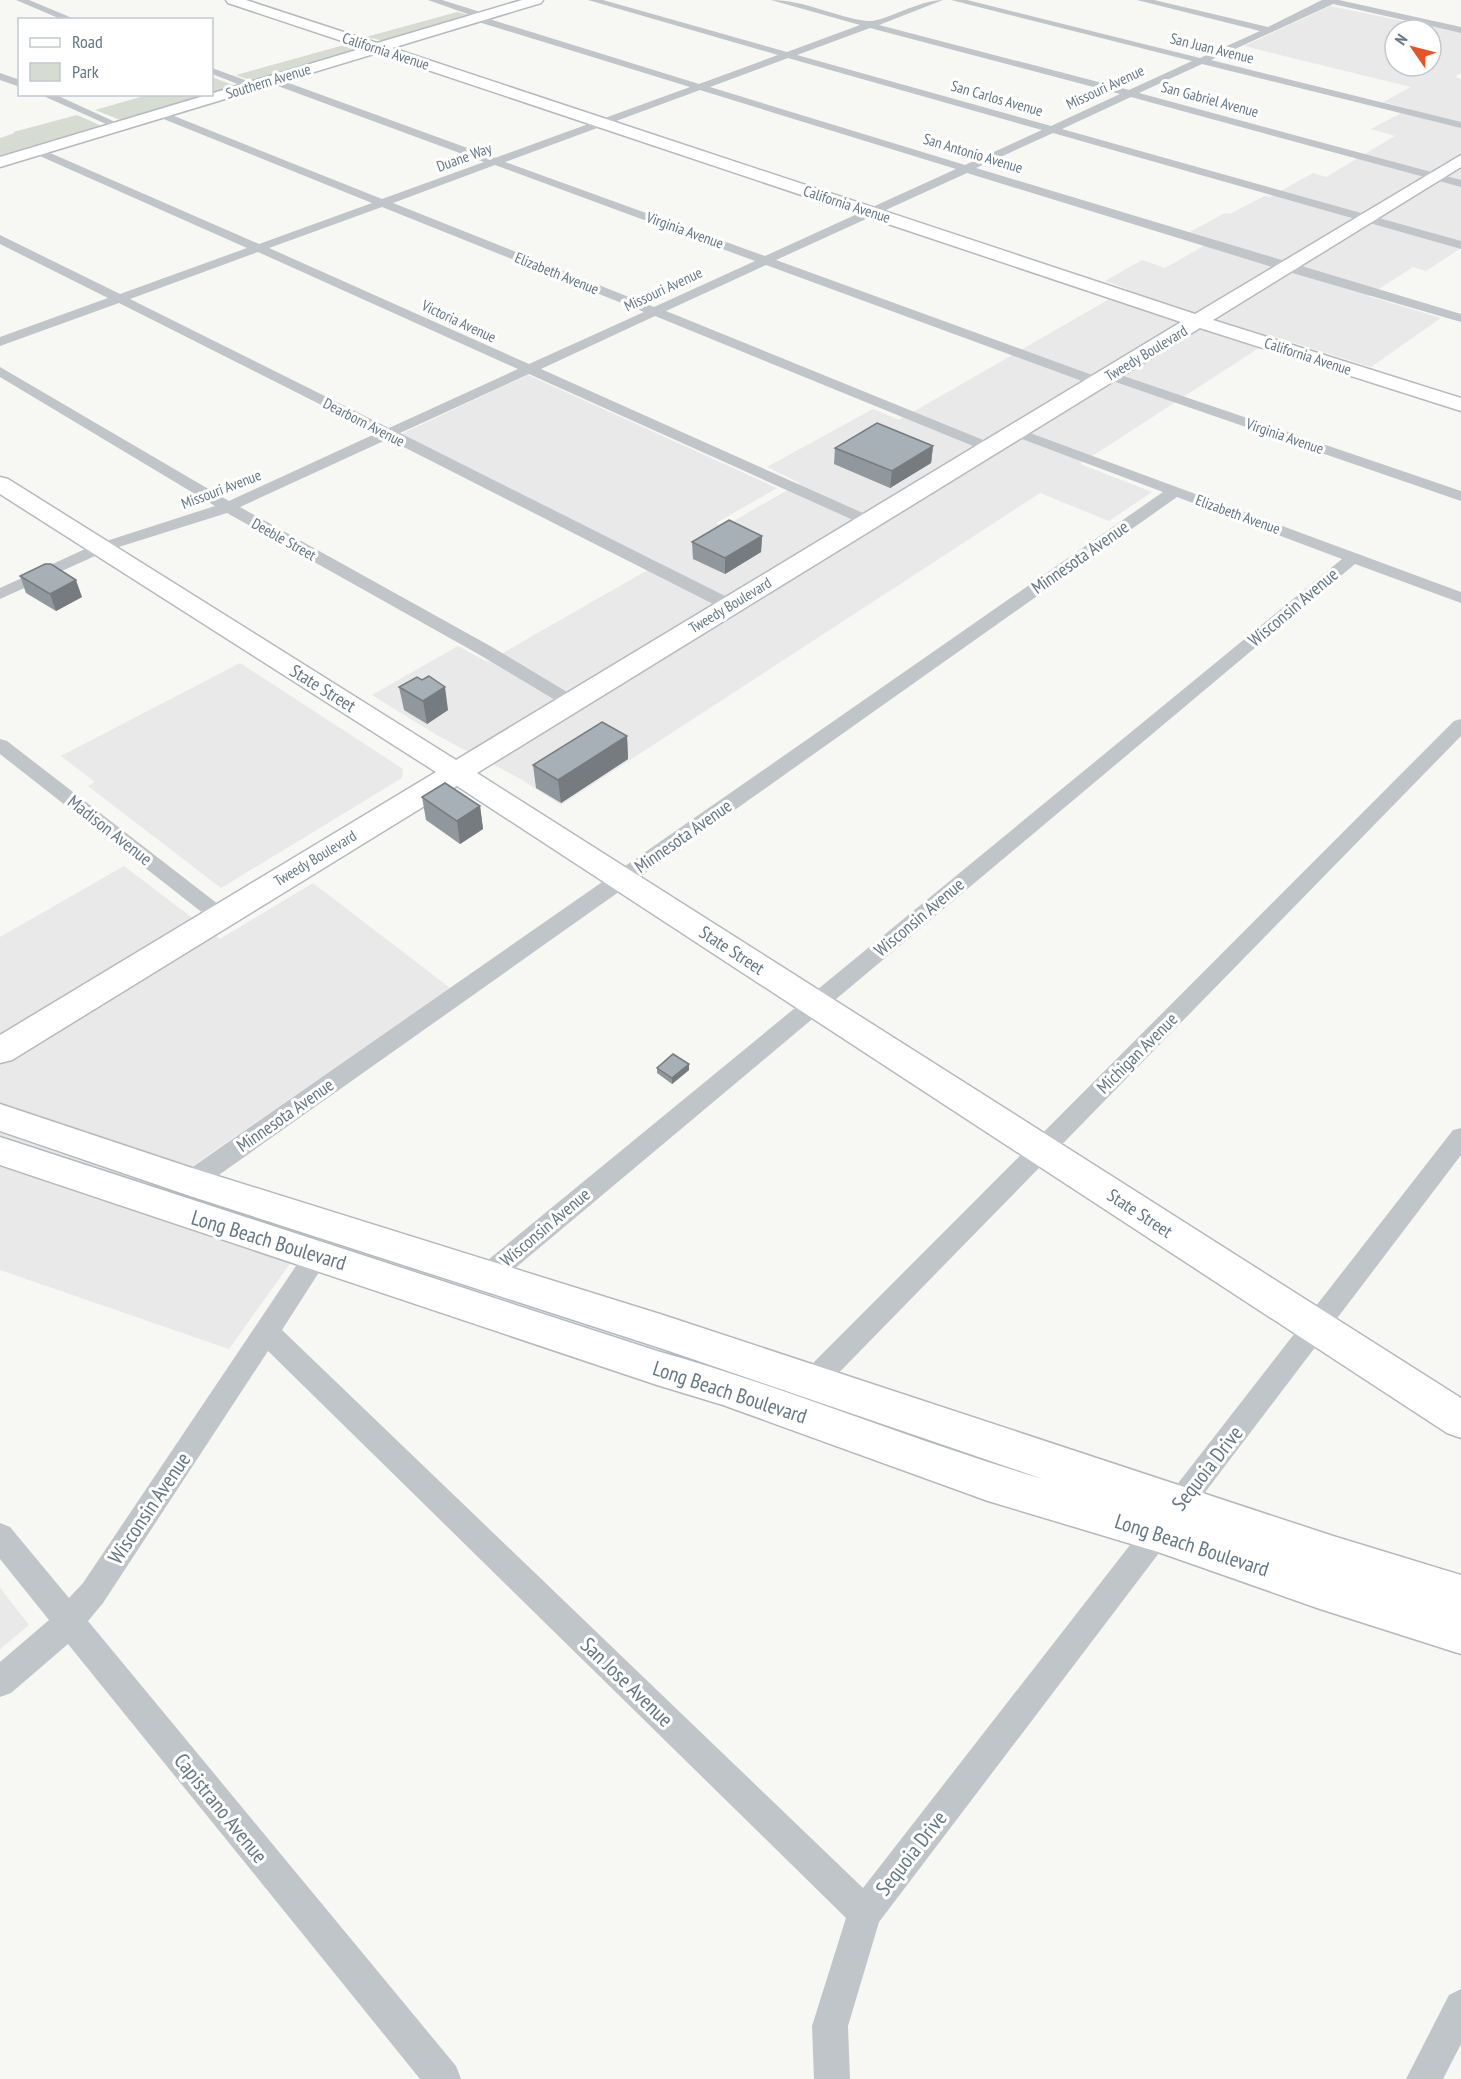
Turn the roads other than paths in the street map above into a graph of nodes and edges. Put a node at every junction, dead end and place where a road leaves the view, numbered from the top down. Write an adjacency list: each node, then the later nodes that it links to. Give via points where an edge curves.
1 (21, 0): 12 (street)
2 (233, 0): 16 (main road, California Avenue)
3 (433, 0): 11 (street, San Antonio Avenue)
4 (536, 0): 11 (main road, Southern Avenue)
5 (593, 0): 17 (street, San Carlos Avenue)
6 (776, 0): 13 (street, San Gabriel Avenue)
7 (938, 0): 13 (street, Duane Way)
8 (956, 0): 18 (street, San Juan Avenue)
9 (1142, 0): 14 (street)
10 (1331, 0): 14 (street, Missouri Avenue); 15 (street)
11 (480, 17): 16 (main road, Southern Avenue); 24 (street, San Antonio Avenue)
12 (68, 18)
13 (870, 25): 17 (street, Duane Way); 25 (street, San Gabriel Avenue)
14 (1269, 30): 18 (street, Missouri Avenue)
15 (1461, 30)
16 (378, 48): 21 (main road, Southern Avenue); 28 (main road, California Avenue)
17 (788, 55): 24 (street, Duane Way); 31 (street, San Carlos Avenue)
18 (1202, 61): 25 (street, Missouri Avenue); 29 (street, San Juan Avenue)
19 (213, 71): 23 (street)
20 (0, 76): 22 (street)
21 (271, 80): 23 (main road, Southern Avenue); 34 (street, Virginia Avenue)
22 (18, 83)
23 (252, 86): 27 (main road, Southern Avenue)
24 (701, 86): 28 (street, Duane Way); 36 (street, San Antonio Avenue)
25 (1130, 93): 31 (street, Missouri Avenue); 37 (street, San Gabriel Avenue)
26 (49, 96): 30 (street)
27 (160, 114): 30 (main road, Southern Avenue); 39 (street, Elizabeth Avenue)
28 (602, 122): 34 (street, Duane Way); 40 (main road, California Avenue)
29 (1461, 125)
30 (118, 126): 32 (main road, Southern Avenue)
31 (1050, 130): 36 (street, Missouri Avenue); 41 (street, San Carlos Avenue)
32 (37, 151): 35 (main road, Southern Avenue); 44 (street, Victoria Avenue)
33 (1461, 160): 37 (main road, Tweedy Boulevard)
34 (495, 161): 39 (street, Duane Way); 45 (street, Virginia Avenue)
35 (0, 162)
36 (967, 169): 40 (street, Missouri Avenue); 46 (street, San Antonio Avenue)
37 (1435, 176): 38 (street, San Gabriel Avenue); 41 (main road, Tweedy Boulevard)
38 (1461, 184)
39 (381, 203): 44 (street, Duane Way); 48 (street, Elizabeth Avenue)
40 (871, 212): 45 (street, Missouri Avenue); 50 (main road, California Avenue)
41 (1364, 219): 43 (street, San Carlos Avenue); 46 (main road, Tweedy Boulevard)
42 (0, 239): 47 (street, Dearborn Avenue)
43 (1461, 245)
44 (259, 248): 47 (street, Duane Way); 52 (street, Victoria Avenue)
45 (766, 260): 48 (street, Missouri Avenue); 54 (street, Virginia Avenue)
46 (1286, 267): 49 (street, San Antonio Avenue); 50 (main road, Tweedy Boulevard)
47 (119, 299): 51 (street, Duane Way); 57 (street, Dearborn Avenue)
48 (654, 311): 52 (street, Missouri Avenue); 58 (street, Elizabeth Avenue)
49 (1461, 318)
50 (1198, 321): 54 (main road, Tweedy Boulevard); 55 (main road, California Avenue)
51 (0, 342)
52 (527, 370): 57 (street, Missouri Avenue); 63 (street, Victoria Avenue)
53 (0, 371): 62 (street, Deeble Street)
54 (1104, 378): 56 (main road, Tweedy Boulevard); 61 (street, Virginia Avenue)
55 (1461, 405)
56 (1014, 431): 58 (main road, Tweedy Boulevard); 60 (street, Elizabeth Avenue)
57 (386, 434): 62 (street, Missouri Avenue); 68 (street, Dearborn Avenue, via 471,473)
58 (988, 447): 63 (main road, Tweedy Boulevard)
59 (0, 484): 64 (main road, State Street)
60 (1175, 491): 65 (street, Elizabeth Avenue); 73 (street, Minnesota Avenue)
61 (1461, 496)
62 (228, 507): 64 (street, Missouri Avenue); 69 (street, Deeble Street)
63 (868, 521): 68 (main road, Tweedy Boulevard)
64 (100, 548): 66 (street, Missouri Avenue); 72 (main road, State Street)
65 (1353, 558): 67 (street, Elizabeth Avenue); 75 (street, Wisconsin Avenue)
66 (0, 594)
67 (1461, 598)
68 (729, 605): 69 (main road, Tweedy Boulevard)
69 (571, 702): 72 (main road, Tweedy Boulevard)
70 (1461, 725): 79 (street, Michigan Avenue)
71 (0, 745): 74 (street, Madison Avenue)
72 (455, 772): 73 (main road, State Street); 74 (main road, Tweedy Boulevard)
73 (622, 879): 75 (main road, State Street); 81 (street, Minnesota Avenue)
74 (220, 916): 76 (main road, Tweedy Boulevard)
75 (815, 1004): 79 (main road, State Street); 84 (street, Wisconsin Avenue)
76 (0, 1051)
77 (0, 1118): 81 (main road, Long Beach Boulevard)
78 (1461, 1137): 85 (street, Sequoia Drive)
79 (1041, 1149): 85 (main road, State Street); 87 (street, Michigan Avenue)
80 (0, 1151): 82 (main road, Long Beach Boulevard)
81 (190, 1182): 84 (main road, Long Beach Boulevard)
82 (317, 1255): 83 (main road, Long Beach Boulevard); 86 (street, Wisconsin Avenue)
83 (365, 1270): 84 (main road, via 388,1262 463,1285); 89 (main road, Long Beach Boulevard, via 723,1387 988,1482)
84 (486, 1277): 87 (main road, Long Beach Boulevard)
85 (1316, 1326): 88 (main road, State Street); 89 (street, Sequoia Drive)
86 (266, 1332): 92 (street, Wisconsin Avenue, via 93,1593); 95 (street, San Jose Avenue)
87 (812, 1382): 89 (main road, Long Beach Boulevard)
88 (1461, 1420)
89 (1168, 1518): 91 (main road, Long Beach Boulevard, via 1333,1557); 93 (main road, Long Beach Boulevard, via 1320,1588); 95 (street, Sequoia Drive)
90 (0, 1537): 92 (street, Capistrano Avenue)
91 (1461, 1596)
92 (69, 1621): 94 (street, Wisconsin Avenue); 97 (street, Capistrano Avenue)
93 (1461, 1632)
94 (0, 1682)
95 (865, 1913): 98 (street, via 830,2026)
96 (1461, 2007): 99 (street)
97 (443, 2079)
98 (832, 2079)
99 (1424, 2079)

